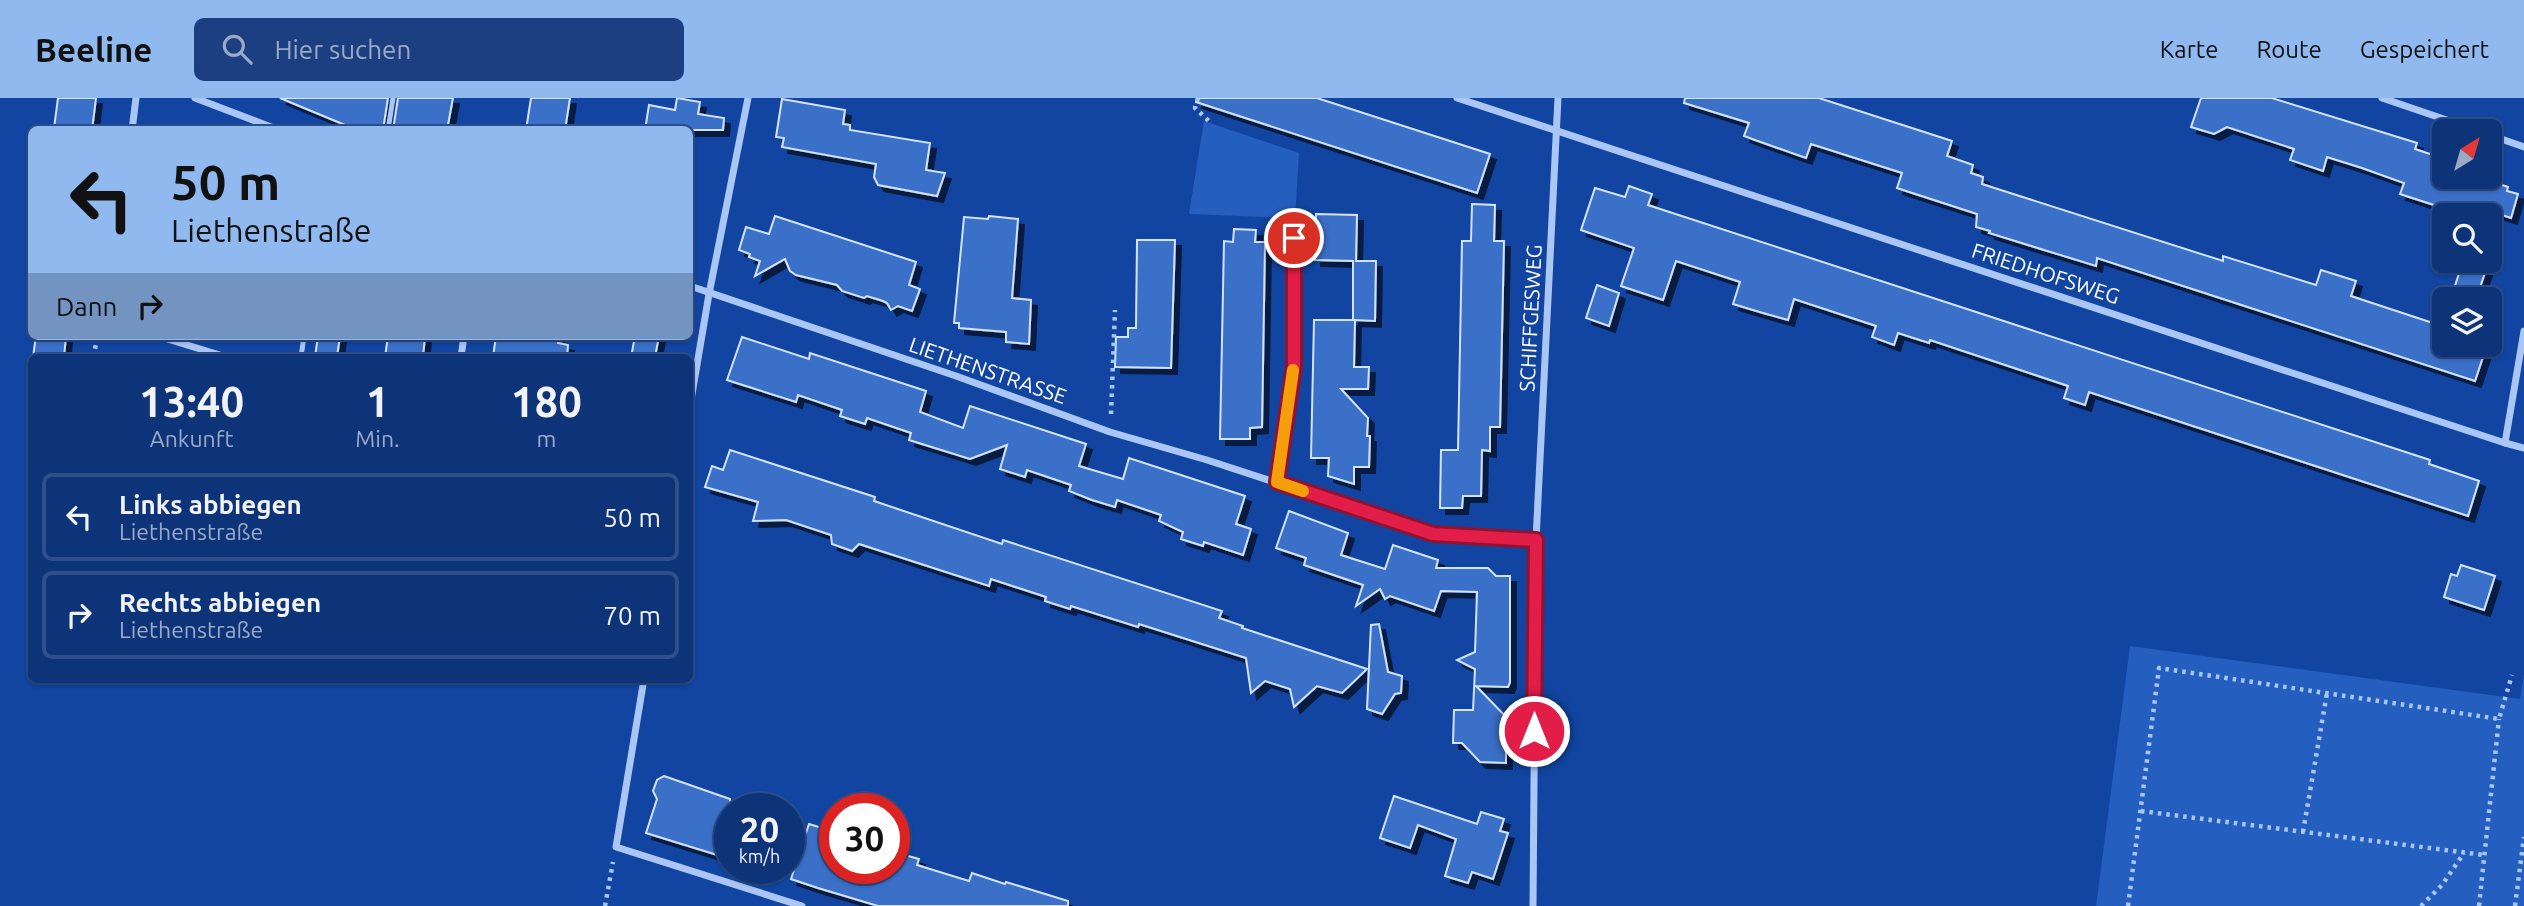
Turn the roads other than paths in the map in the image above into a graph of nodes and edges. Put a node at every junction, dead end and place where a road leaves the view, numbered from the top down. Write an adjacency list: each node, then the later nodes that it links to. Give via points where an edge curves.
1 (136, 98): 9 (street)
2 (195, 98): 10 (street)
3 (393, 98): 11 (lane)
4 (748, 98): 17 (street)
5 (1457, 98): 12 (street, FRIEDHOFSWEG)
6 (1558, 98): 12 (street, SCHIFFGESWEG)
7 (2382, 98): 8 (street)
8 (2444, 119)
9 (132, 126)
10 (268, 126)
11 (389, 126)
12 (1557, 130): 22 (street, FRIEDHOFSWEG); 25 (street, SCHIFFGESWEG)
13 (2502, 139): 14 (street)
14 (2524, 147)
15 (1294, 238): 24 (street, via 1294,366)
16 (693, 287): 17 (street, LIETHENSTRASSE)
17 (709, 294): 21 (street); 24 (street, LIETHENSTRASSE, via 1110,432)
18 (2524, 331): 22 (street)
19 (171, 340): 20 (street)
20 (216, 354)
21 (693, 388)
22 (2505, 443): 23 (street, FRIEDHOFSWEG)
23 (2524, 448)
24 (1277, 482): 25 (street, LIETHENSTRASSE, via 1433,534)
25 (1536, 540): 28 (street)
26 (643, 683): 27 (street, via 617,847)
27 (802, 906)
28 (1533, 906)

